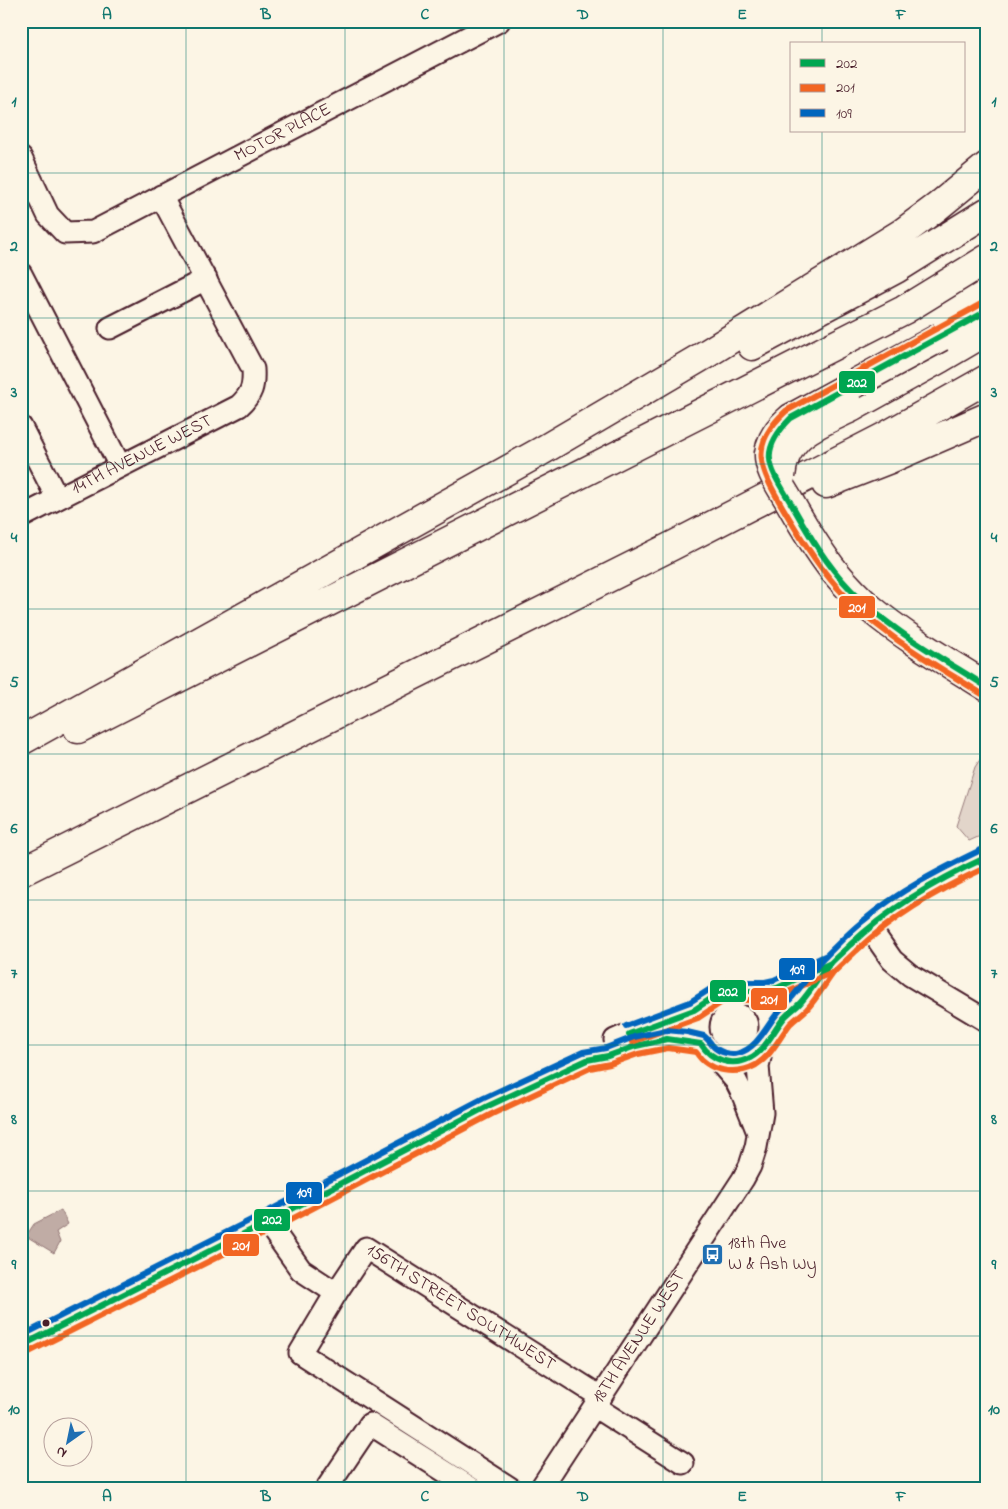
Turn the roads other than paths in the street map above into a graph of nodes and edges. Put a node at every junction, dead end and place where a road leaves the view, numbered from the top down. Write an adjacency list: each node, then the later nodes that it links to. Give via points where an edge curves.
1 (499, 21): 4 (street, MOTOR PLACE)
2 (21, 158): 4 (street, MOTOR PLACE, via 48,215 65,233 92,232)
3 (987, 166): 15 (highway, via 902,233)
4 (162, 196): 8 (street)
5 (987, 212): 15 (highway, via 896,270 709,369)
6 (987, 259): 23 (highway, via 904,310)
7 (21, 274): 16 (street)
8 (206, 279): 10 (street); 16 (street, 14TH AVENUE WEST, via 253,369 254,382 248,398 239,406)
9 (987, 311): 17 (highway, bridge, via 780,427 769,453 770,465)
10 (110, 328)
11 (987, 331): 17 (highway, bridge, via 797,438 782,463)
12 (987, 379): 20 (highway, via 884,437)
13 (987, 416): 20 (highway, via 890,459)
14 (21, 427): 18 (street)
15 (538, 453): 22 (highway)
16 (120, 466): 18 (street, 14TH AVENUE WEST)
17 (784, 493): 21 (highway, bridge, via 821,554 852,591 892,626)
18 (58, 498): 19 (street, 14TH AVENUE WEST)
19 (21, 517)
20 (672, 546): 25 (highway)
21 (987, 686)
22 (21, 741)
23 (21, 758)
24 (987, 857): 26 (street, via 903,902)
25 (21, 872)
26 (868, 927): 27 (street); 30 (street, via 892,960 910,975)
27 (829, 965): 28 (street, via 778,988); 32 (street)
28 (741, 991): 29 (street, via 718,994); 32 (street, via 767,1010 770,1029)
29 (709, 1001): 31 (street, via 697,1022); 34 (street, via 678,1017 626,1035 601,1047)
30 (987, 1021)
31 (701, 1044): 33 (street); 34 (street, via 667,1039)
32 (765, 1044): 33 (street, via 752,1057 741,1062); 35 (street, 18TH AVENUE WEST, via 758,1066 762,1113)
33 (717, 1059): 35 (street, via 736,1081)
34 (586, 1060): 36 (street, via 488,1106)
35 (758, 1132): 39 (street, 18TH AVENUE WEST, via 750,1166 743,1179)
36 (267, 1222): 37 (street, via 301,1270); 38 (street)
37 (336, 1293): 39 (street, 156TH STREET SOUTHWEST, via 366,1248); 43 (street, via 300,1353)
38 (21, 1346)
39 (598, 1402): 40 (street); 44 (street, 18TH AVENUE WEST)
40 (683, 1463)
41 (327, 1488): 42 (street, via 370,1424)
42 (471, 1488)
43 (510, 1488)
44 (541, 1488)

